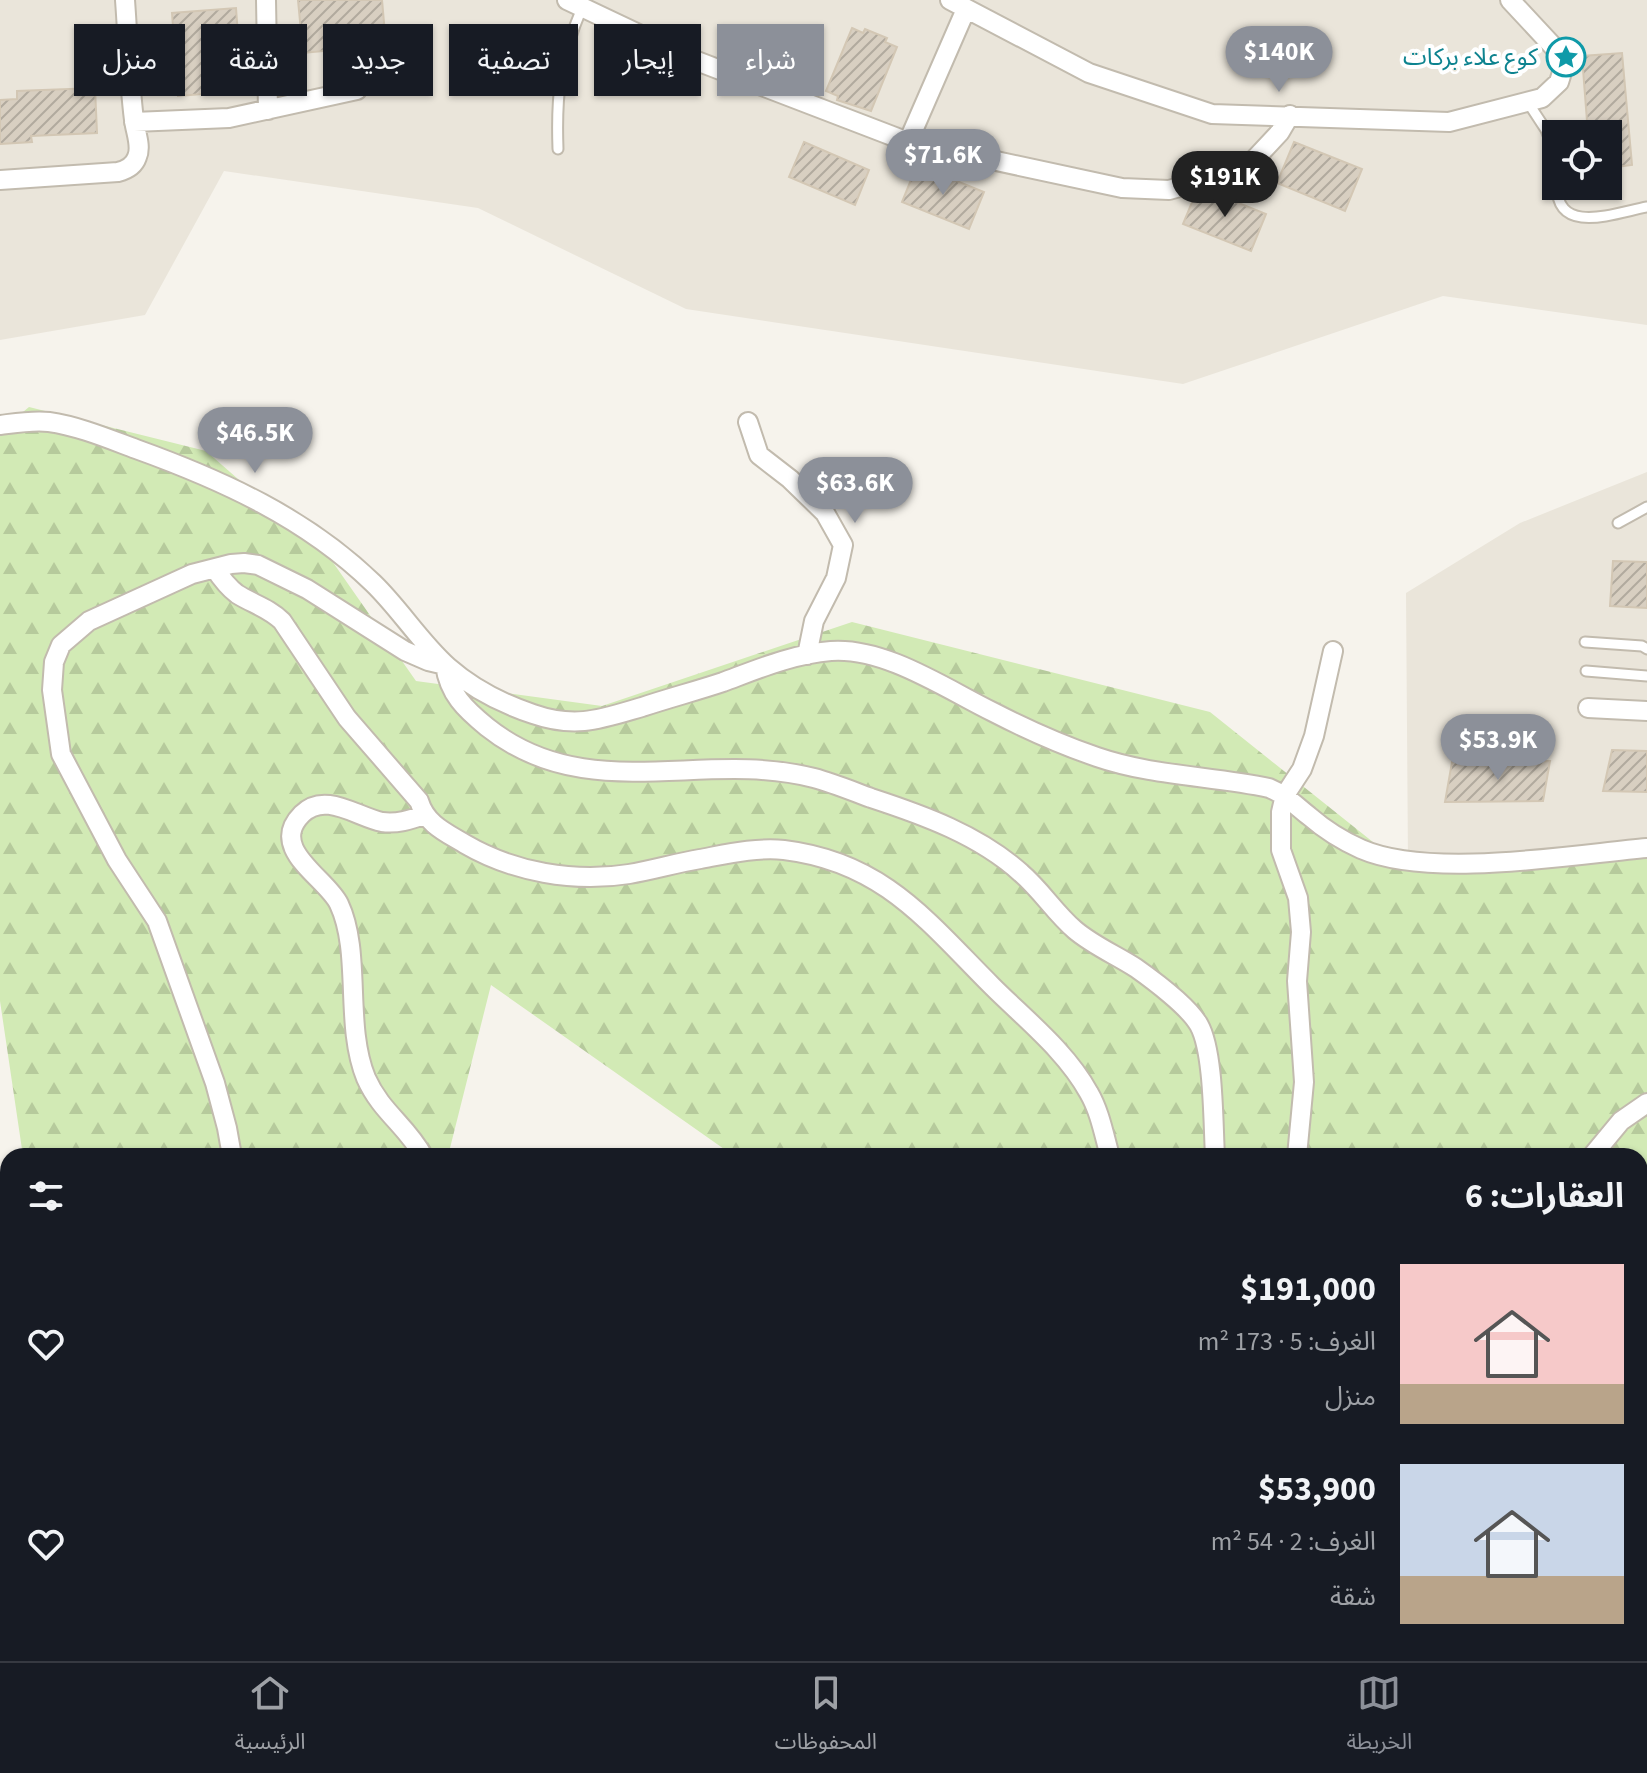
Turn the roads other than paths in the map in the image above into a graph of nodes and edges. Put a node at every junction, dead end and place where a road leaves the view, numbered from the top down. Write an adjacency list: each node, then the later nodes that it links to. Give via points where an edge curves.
1 (125, 0): 10 (street)
2 (266, 0): 8 (street)
3 (1510, 0): 7 (street, via 1563,57 1559,82)
4 (574, 4): 12 (street, via 689,58); 13 (lane, via 556,103)
5 (958, 4): 9 (street, via 1103,78 1212,114); 12 (street)
6 (330, 96): 8 (street)
7 (1529, 104): 9 (street, via 1449,122); 11 (lane)
8 (268, 110): 10 (street, via 207,120)
9 (1290, 115): 12 (street, via 1253,161 1169,190 1122,188)
10 (134, 122): 14 (street, via 138,156 127,170)
11 (1542, 124)
12 (908, 142)
13 (558, 149)
14 (0, 180)
15 (1558, 200): 16 (lane, via 1563,210 1579,218)
16 (1647, 207)
17 (748, 422): 25 (street, via 759,455 825,513 843,545)
18 (0, 425): 26 (street, via 63,425 232,486 352,564)
19 (1647, 507): 20 (lane)
20 (1618, 523)
21 (215, 569): 26 (street, via 258,565 307,589 405,651); 32 (street, via 226,585 282,621 347,718 410,787); 35 (street, via 176,580 89,621 61,645 52,690 61,754 117,860 157,921 215,1083)
22 (1585, 642): 23 (lane)
23 (1647, 649)
24 (1333, 651): 31 (street, via 1312,745)
25 (807, 655): 26 (street, via 609,718 576,723 504,702); 31 (street, via 861,653 1121,765 1246,783)
26 (445, 665): 38 (street, via 456,698 475,717 524,752 554,763 622,773 738,769 813,778 911,810 1004,859 1074,929 1136,968 1200,1026)
27 (1586, 671): 28 (lane)
28 (1647, 676)
29 (1588, 708): 30 (street)
30 (1647, 711)
31 (1285, 795): 33 (street, via 1340,837 1405,861 1511,860); 39 (street, via 1280,841 1298,898 1301,932 1297,981 1304,1082)
32 (424, 815): 36 (street, via 395,823 345,808 314,806 295,824 293,839 303,865 339,904 346,927 360,1063 384,1111); 37 (street, via 498,862 549,873 628,874 782,850 857,870 911,904 1059,1053 1091,1095)
33 (1647, 848)
34 (1647, 1103): 40 (street, via 1621,1121)
35 (231, 1148)
36 (418, 1148)
37 (1108, 1148)
38 (1214, 1148)
39 (1298, 1148)
40 (1599, 1148)

